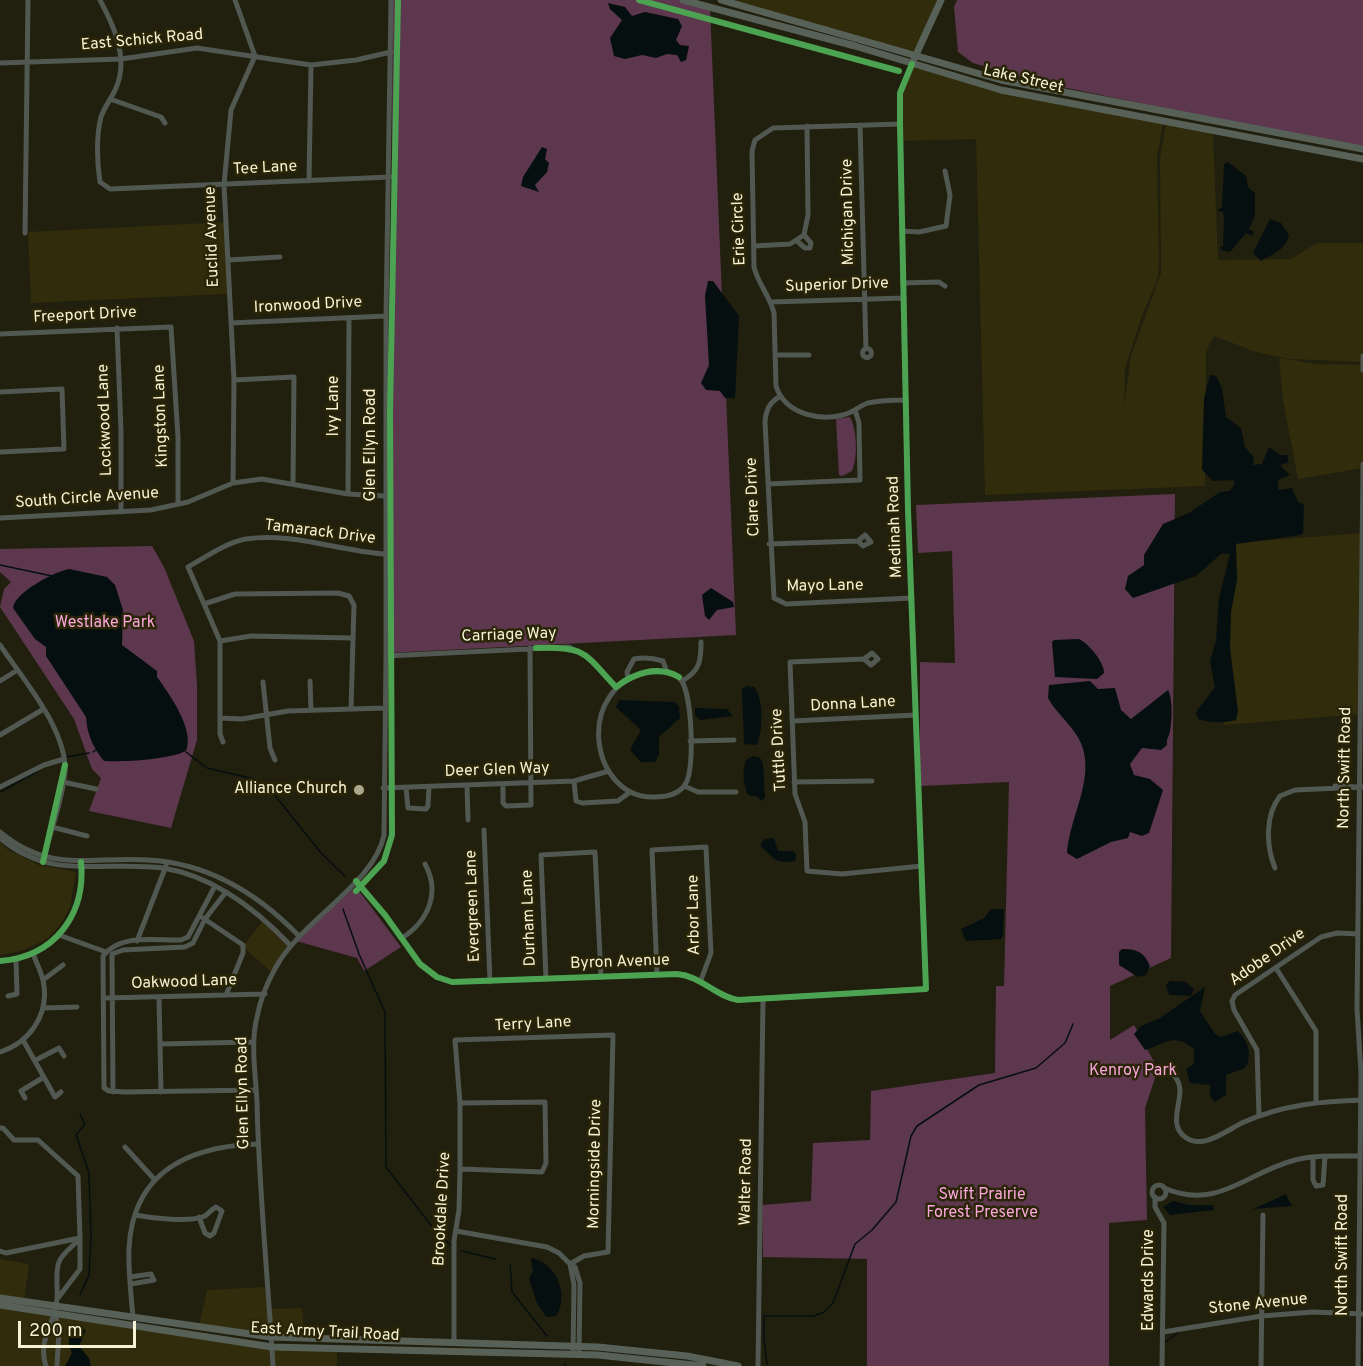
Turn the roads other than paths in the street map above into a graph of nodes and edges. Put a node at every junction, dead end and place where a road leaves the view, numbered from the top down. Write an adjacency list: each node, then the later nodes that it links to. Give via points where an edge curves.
1 (28, 0): 12 (street)
2 (100, 0): 11 (street, via 114,25)
3 (235, 0): 10 (street)
4 (391, 0): 8 (street, Glen Ellyn Road)
5 (683, 0): 14 (main road, Lake Street)
6 (721, 0): 9 (main road, Lake Street)
7 (941, 0): 9 (main road, Medinah Road)
8 (391, 52): 15 (street, East Schick Road); 24 (street, Glen Ellyn Road)
9 (915, 55): 14 (main road, Medinah Road); 21 (main road, Lake Street, via 1036,87)
10 (255, 56): 11 (street, East Schick Road, via 190,48); 15 (street, East Schick Road); 26 (street, Euclid Avenue, via 231,110)
11 (121, 59): 12 (street, East Schick Road); 16 (street, via 120,76)
12 (27, 62): 13 (street, East Schick Road); 28 (street)
13 (0, 63)
14 (912, 64): 18 (street, Medinah Road, via 900,91); 22 (main road, Lake Street, via 1040,99)
15 (311, 65): 25 (street)
16 (110, 99): 17 (street, via 160,117); 26 (street, Tee Lane, via 99,126 100,182 116,190)
17 (165, 123)
18 (900, 124): 19 (street, Erie Circle); 27 (street, Medinah Road)
19 (860, 125): 20 (street, Erie Circle); 37 (street, Michigan Drive)
20 (807, 126): 29 (street, via 808,215); 31 (street, Erie Circle, via 773,128 755,140)
21 (1363, 149)
22 (1363, 159)
23 (945, 171): 27 (street, via 950,195 946,226)
24 (390, 177): 25 (street, Tee Lane); 39 (street, Glen Ellyn Road)
25 (309, 181): 26 (street, Tee Lane)
26 (224, 185): 33 (street, Euclid Avenue)
27 (902, 231): 34 (street, Medinah Road)
28 (25, 233)
29 (804, 236): 30 (street); 30 (street, via 811,243 810,248)
30 (797, 241): 31 (street)
31 (754, 246): 38 (street, Erie Circle, via 757,279)
32 (280, 257): 33 (street)
33 (228, 260): 41 (street, Euclid Avenue)
34 (903, 283): 35 (street, via 939,282); 36 (street, Medinah Road)
35 (945, 286)
36 (904, 298): 37 (street, Superior Drive); 53 (street, Medinah Road)
37 (864, 299): 38 (street, Superior Drive); 45 (street, Michigan Drive)
38 (771, 302): 46 (street, Erie Circle)
39 (386, 316): 40 (street, Ironwood Drive); 61 (street, Glen Ellyn Road)
40 (349, 318): 41 (street, Ironwood Drive); 60 (street, Ivy Lane)
41 (231, 323): 50 (street, Euclid Avenue)
42 (171, 327): 43 (street, Freeport Drive); 62 (street, Kingston Lane)
43 (117, 328): 44 (street, Freeport Drive); 63 (street, Lockwood Lane)
44 (0, 333)
45 (866, 349)
46 (775, 355): 47 (street); 52 (street, Erie Circle)
47 (809, 356)
48 (1363, 356): 49 (street)
49 (1363, 370)
50 (234, 380): 57 (street, Euclid Avenue); 58 (street, via 294,377)
51 (0, 392): 55 (street, via 62,389 64,449)
52 (779, 397): 54 (street, via 792,409 812,416); 59 (street, Clare Drive, via 766,411)
53 (906, 400): 54 (street, via 880,400); 68 (street, Medinah Road)
54 (855, 410): 59 (street, via 859,423 860,480)
55 (0, 452)
56 (1363, 464): 111 (street, North Swift Road)
57 (233, 483): 58 (street, South Circle Avenue, via 262,479); 62 (street, South Circle Avenue)
58 (293, 483): 60 (street, South Circle Avenue)
59 (768, 484): 66 (street, Clare Drive)
60 (348, 494): 61 (street, South Circle Avenue)
61 (385, 496): 67 (street, Glen Ellyn Road)
62 (178, 504): 63 (street, South Circle Avenue)
63 (121, 512): 64 (street, South Circle Avenue)
64 (0, 518)
65 (858, 541): 66 (street)
66 (769, 544): 69 (street, Clare Drive)
67 (384, 554): 70 (street, Tamarack Drive, via 298,540 252,538 237,542 188,567); 76 (street, Glen Ellyn Road)
68 (912, 598): 69 (street, Mayo Lane, via 786,604); 91 (street, Medinah Road)
69 (776, 599)
70 (204, 604): 71 (street, via 236,594 339,593 349,596 354,605); 72 (street)
71 (352, 638): 72 (street, via 251,636); 86 (street)
72 (220, 641): 92 (street)
73 (701, 642): 83 (street, via 697,671)
74 (0, 645): 78 (street)
75 (530, 648): 76 (street, Carriage Way); 85 (street, Carriage Way, via 574,648); 105 (street)
76 (386, 656): 87 (street, Glen Ellyn Road)
77 (864, 659): 93 (street, Tuttle Drive, via 790,662)
78 (16, 670): 81 (street); 88 (street)
79 (668, 672): 80 (street, via 651,671); 80 (street, via 663,662 638,658 627,672); 83 (street)
80 (628, 679): 85 (street)
81 (0, 681)
82 (310, 681): 89 (street)
83 (682, 681): 96 (street, via 688,694)
84 (263, 682): 90 (street)
85 (616, 687): 100 (street, via 605,702 599,721 600,745)
86 (351, 708): 87 (street); 89 (street)
87 (385, 708): 112 (street, Glen Ellyn Road)
88 (42, 710): 94 (street); 98 (street, via 59,735)
89 (311, 710): 90 (street)
90 (266, 714): 92 (street); 99 (street)
91 (916, 715): 93 (street, Donna Lane); 127 (street, Medinah Road)
92 (220, 718): 97 (street)
93 (792, 721): 104 (street, Tuttle Drive)
94 (0, 735)
95 (734, 740): 96 (street)
96 (690, 741): 109 (street, via 691,771)
97 (223, 742)
98 (64, 759): 103 (street); 108 (street)
99 (275, 760)
100 (609, 771): 101 (street, Deer Glen Way); 115 (street)
101 (574, 781): 105 (street, Deer Glen Way); 115 (street, via 574,796 582,803 618,801)
102 (872, 781): 104 (street)
103 (63, 782): 114 (street); 118 (street)
104 (794, 782): 127 (street, Tuttle Drive, via 805,822 807,871 842,874)
105 (531, 783): 106 (street, Deer Glen Way); 106 (street, via 531,805 506,806)
106 (503, 784): 107 (street, Deer Glen Way)
107 (467, 785): 110 (street, Deer Glen Way); 117 (street)
108 (0, 786)
109 (684, 786): 115 (street, via 664,796 645,797); 116 (street, via 698,792)
110 (429, 787): 113 (street, Deer Glen Way); 113 (street, via 426,809 408,808)
111 (1361, 787): 128 (street, via 1291,791 1280,796 1269,816 1269,850); 132 (street, North Swift Road)
112 (383, 788): 113 (street, Deer Glen Way); 129 (street, Glen Ellyn Road, via 382,845)
113 (406, 788)
114 (96, 789)
115 (630, 792)
116 (736, 792)
117 (468, 820)
118 (52, 827): 121 (street); 123 (street)
119 (484, 830): 152 (street, Evergreen Lane)
120 (0, 832): 123 (street)
121 (87, 836)
122 (0, 838): 123 (street, via 19,852)
123 (43, 860): 125 (street)
124 (425, 864): 138 (street, via 430,873 429,909 417,928)
125 (82, 865): 126 (street, via 138,860); 136 (street, via 78,904)
126 (166, 865): 130 (street); 137 (street, via 193,867 239,886); 139 (street)
127 (922, 866): 153 (street, Medinah Road)
128 (1275, 868)
129 (356, 881): 137 (street, Glen Ellyn Road); 138 (street, Byron Avenue)
130 (215, 886): 131 (street); 133 (street)
131 (226, 892): 134 (street); 140 (street, via 257,911)
132 (1361, 904): 135 (street, North Swift Road)
133 (198, 916): 134 (street); 139 (street, via 188,937 181,940)
134 (204, 919): 155 (street, via 243,945); 159 (street, via 193,943 185,947 112,954)
135 (1358, 933): 146 (street, Adobe Drive, via 1327,934); 171 (street, North Swift Road, via 1356,1009)
136 (59, 935): 141 (street); 142 (street)
137 (298, 935): 140 (street, Glen Ellyn Road)
138 (402, 938): 152 (street, Byron Avenue, via 420,964 440,979)
139 (137, 941): 141 (street, via 112,946)
140 (291, 946): 154 (street, Glen Ellyn Road, via 276,967)
141 (106, 952): 158 (street)
142 (33, 954): 143 (street); 150 (street)
143 (16, 960): 144 (street); 156 (street, via 17,994)
144 (0, 961)
145 (63, 966): 150 (street)
146 (1276, 968): 181 (street, via 1316,1031); 182 (street, Adobe Drive, via 1235,995 1232,1003 1256,1047)
147 (657, 975): 148 (street, Byron Avenue); 151 (street, Byron Avenue, via 682,974); 151 (street, Arbor Lane, via 651,849 707,846 711,953)
148 (601, 977): 149 (street, Byron Avenue); 149 (street, Durham Lane, via 596,852 540,854)
149 (546, 979): 152 (street, Byron Avenue)
150 (43, 980): 162 (street)
151 (701, 980): 160 (street, Byron Avenue, via 730,998)
152 (490, 982)
153 (926, 990): 160 (street, Byron Avenue)
154 (265, 994): 155 (street, Oakwood Lane); 166 (street, Glen Ellyn Road)
155 (226, 995): 157 (street, Oakwood Lane)
156 (8, 996)
157 (159, 997): 159 (street, Oakwood Lane); 167 (street)
158 (103, 998): 159 (street, Oakwood Lane); 176 (street, via 104,1088)
159 (111, 998): 176 (street)
160 (763, 998): 216 (street, Walter Road)
161 (77, 1007): 162 (street)
162 (43, 1008): 164 (street, via 39,1023)
163 (613, 1035): 165 (street, Terry Lane); 199 (street, Morningside Drive, via 609,1252 584,1256)
164 (23, 1040): 168 (street); 170 (street)
165 (455, 1040): 180 (street, Brookdale Drive)
166 (254, 1042): 167 (street); 174 (street, Glen Ellyn Road)
167 (160, 1044): 177 (street)
168 (0, 1052)
169 (64, 1056): 170 (street, via 59,1048)
170 (36, 1060): 173 (street)
171 (1362, 1071): 179 (street, North Swift Road)
172 (1172, 1074): 182 (street, via 1181,1088 1177,1124 1187,1139 1204,1142)
173 (44, 1077): 175 (street, via 55,1096); 178 (street, via 21,1092)
174 (256, 1090): 177 (street); 184 (street, Glen Ellyn Road)
175 (61, 1092)
176 (113, 1092): 177 (street)
177 (161, 1092)
178 (25, 1098)
179 (1362, 1100): 181 (street); 187 (street, North Swift Road)
180 (460, 1102): 189 (street, Brookdale Drive); 189 (street, via 545,1102 546,1163 542,1172)
181 (1316, 1102): 182 (street)
182 (1259, 1116)
183 (0, 1128): 197 (street, via 14,1140 38,1140 78,1176)
184 (258, 1144): 190 (street, via 221,1146 194,1153); 207 (street, Glen Ellyn Road)
185 (126, 1147): 190 (street)
186 (1325, 1155): 187 (street); 188 (street); 188 (street, via 1323,1185 1316,1186 1313,1180)
187 (1359, 1156): 203 (street, North Swift Road)
188 (1313, 1157): 191 (street, via 1263,1171 1215,1194 1188,1196)
189 (460, 1169): 196 (street, Brookdale Drive)
190 (155, 1180): 193 (street)
191 (1164, 1188): 192 (street, via 1163,1197); 192 (street, via 1155,1187)
192 (1155, 1197): 206 (street, Edwards Drive, via 1155,1207 1164,1223)
193 (135, 1215): 195 (street, via 155,1219); 205 (street, via 129,1248)
194 (1263, 1215): 204 (street)
195 (199, 1218): 195 (street, via 216,1207 222,1212 210,1236)
196 (456, 1231): 199 (street, via 547,1247); 208 (street, Brookdale Drive)
197 (80, 1238): 198 (street); 202 (street, via 80,1269); 202 (street, via 57,1264)
198 (0, 1251)
199 (570, 1264): 210 (street, via 579,1279)
200 (0, 1298): 202 (main road, East Army Trail Road)
201 (0, 1305): 202 (main road, East Army Trail Road)
202 (56, 1306): 205 (main road, East Army Trail Road); 209 (main road, East Army Trail Road); 211 (street, via 44,1335); 212 (street)
203 (1360, 1314): 204 (street, Stone Avenue); 219 (street, North Swift Road)
204 (1262, 1316): 206 (street, Stone Avenue); 218 (street)
205 (133, 1317): 207 (main road, East Army Trail Road)
206 (1163, 1332): 217 (street, Edwards Drive)
207 (271, 1337): 208 (main road, East Army Trail Road); 209 (street, Glen Ellyn Road)
208 (456, 1346): 209 (main road, East Army Trail Road); 210 (main road, East Army Trail Road)
209 (272, 1347): 213 (street, Glen Ellyn Road)
210 (576, 1350): 214 (main road); 215 (main road, via 658,1352)
211 (46, 1366)
212 (57, 1366)
213 (273, 1366)
214 (703, 1366)
215 (738, 1366)
216 (758, 1366)
217 (1162, 1366)
218 (1261, 1366)
219 (1358, 1366)

